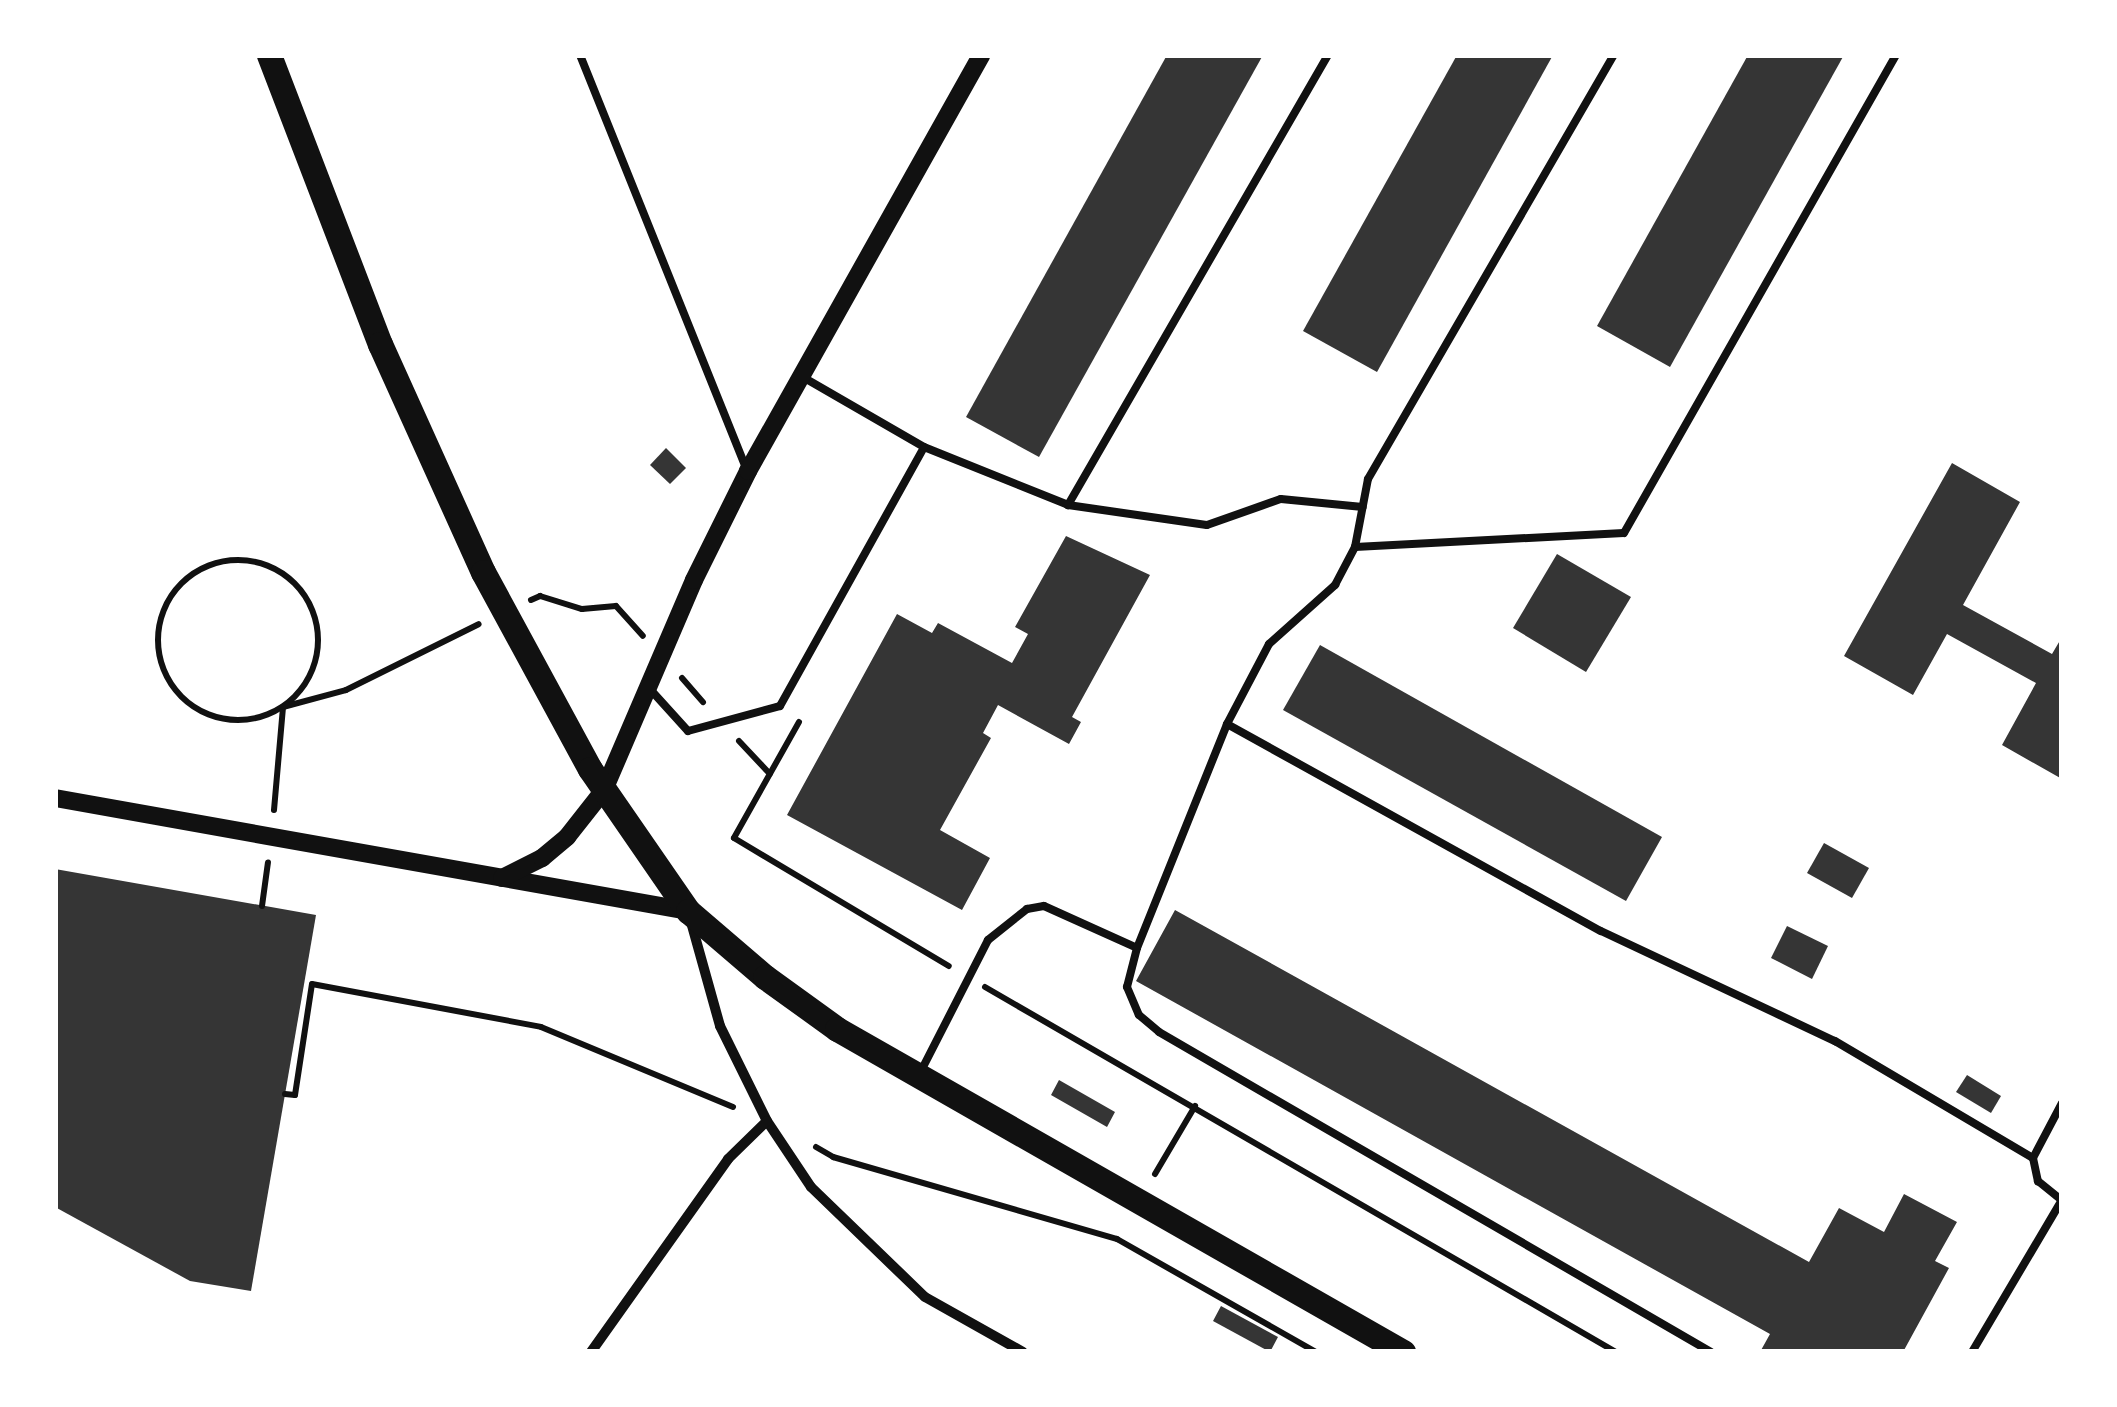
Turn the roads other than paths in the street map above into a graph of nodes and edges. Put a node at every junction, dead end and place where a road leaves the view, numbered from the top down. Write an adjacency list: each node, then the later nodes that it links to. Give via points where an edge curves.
1 (269, 55): 15 (main road, via 380,344 504,611)
2 (580, 55): 9 (lane)
3 (982, 55): 7 (street)
4 (1328, 55): 10 (lane)
5 (1614, 55): 11 (lane, via 1368,479)
6 (1896, 55): 12 (lane, via 1624,533)
7 (802, 377): 8 (lane); 9 (street)
8 (924, 447): 10 (lane); 13 (lane, via 780,706 688,731)
9 (748, 471): 13 (street)
10 (1068, 505): 11 (lane, via 1207,524 1280,499)
11 (1362, 507): 12 (lane)
12 (1356, 547): 14 (lane, via 1335,585 1270,644)
13 (649, 688): 15 (street)
14 (1227, 724): 19 (lane); 23 (lane, via 1601,931 1836,1041)
15 (604, 790): 17 (street, via 567,837); 18 (main road)
16 (55, 798): 17 (street)
17 (502, 878): 18 (street)
18 (688, 911): 20 (main road, via 765,978); 22 (street, via 720,1026)
19 (1137, 948): 20 (lane, via 1044,906 1027,909 988,940); 28 (lane, via 1127,987 1139,1015 1159,1032)
20 (919, 1075): 27 (main road)
21 (2062, 1104): 23 (lane)
22 (767, 1121): 25 (street, via 728,1160); 26 (street, via 810,1188 925,1297)
23 (2032, 1158): 24 (lane, via 2038,1180)
24 (2061, 1199): 29 (lane)
25 (591, 1352)
26 (1023, 1352)
27 (1403, 1352)
28 (1711, 1352)
29 (1972, 1352)

